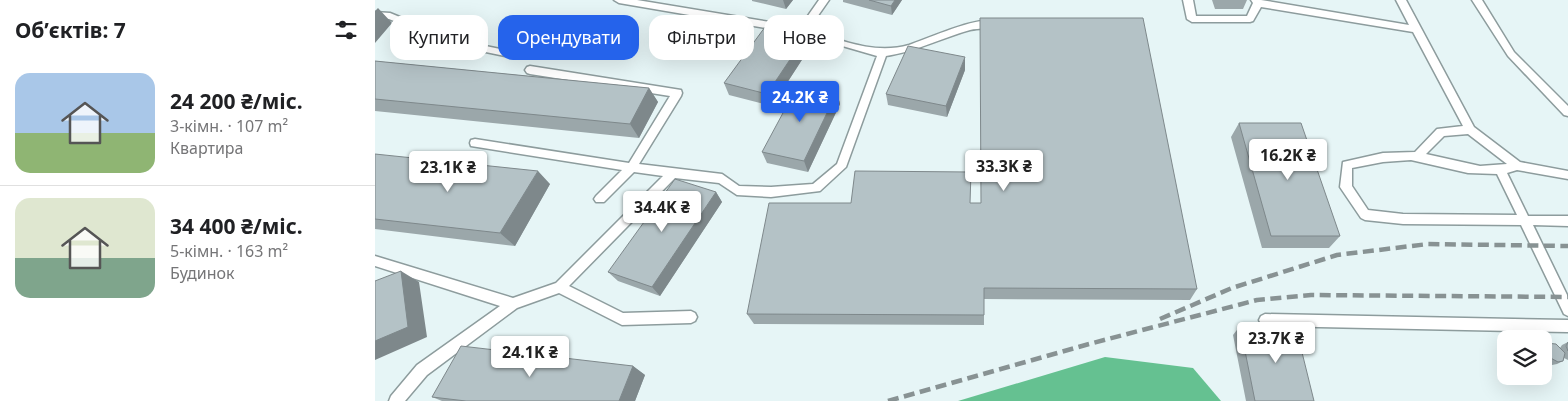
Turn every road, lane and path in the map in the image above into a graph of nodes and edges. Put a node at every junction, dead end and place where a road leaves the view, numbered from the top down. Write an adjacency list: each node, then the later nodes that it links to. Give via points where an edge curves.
1 (619, 0): 10 (lane)
2 (824, 0): 8 (lane)
3 (1188, 0): 6 (lane, via 1192,19 1251,19)
4 (1401, 0): 11 (lane)
5 (1477, 0): 16 (lane, via 1511,54)
6 (1257, 2): 11 (lane)
7 (375, 15): 13 (lane, via 390,16 404,22 397,41 450,41)
8 (813, 15)
9 (1010, 23): 14 (lane, via 981,23 943,38)
10 (764, 25)
11 (1417, 29): 17 (lane)
12 (844, 43): 14 (lane)
13 (498, 51)
14 (883, 54): 23 (lane, via 841,167 816,188 771,192 737,190 722,179)
15 (530, 70): 21 (lane, via 677,93)
16 (1568, 112)
17 (1470, 130): 19 (lane, via 1441,132); 20 (lane)
18 (475, 143): 21 (lane)
19 (1417, 157): 22 (lane, via 1440,164); 26 (lane, via 1368,159 1347,166 1346,187 1365,215 1403,219)
20 (1517, 166): 22 (lane); 24 (lane)
21 (632, 167): 23 (lane); 25 (lane)
22 (1501, 171): 26 (lane)
23 (673, 173): 29 (lane)
24 (1568, 174)
25 (600, 199)
26 (1523, 220): 27 (lane); 31 (lane)
27 (1568, 221)
28 (378, 264): 30 (lane)
29 (560, 287): 30 (lane); 32 (lane, via 622,319)
30 (513, 304): 35 (lane, via 422,370)
31 (1568, 310)
32 (691, 317)
33 (1265, 320): 34 (lane)
34 (1568, 326)
35 (396, 401)

